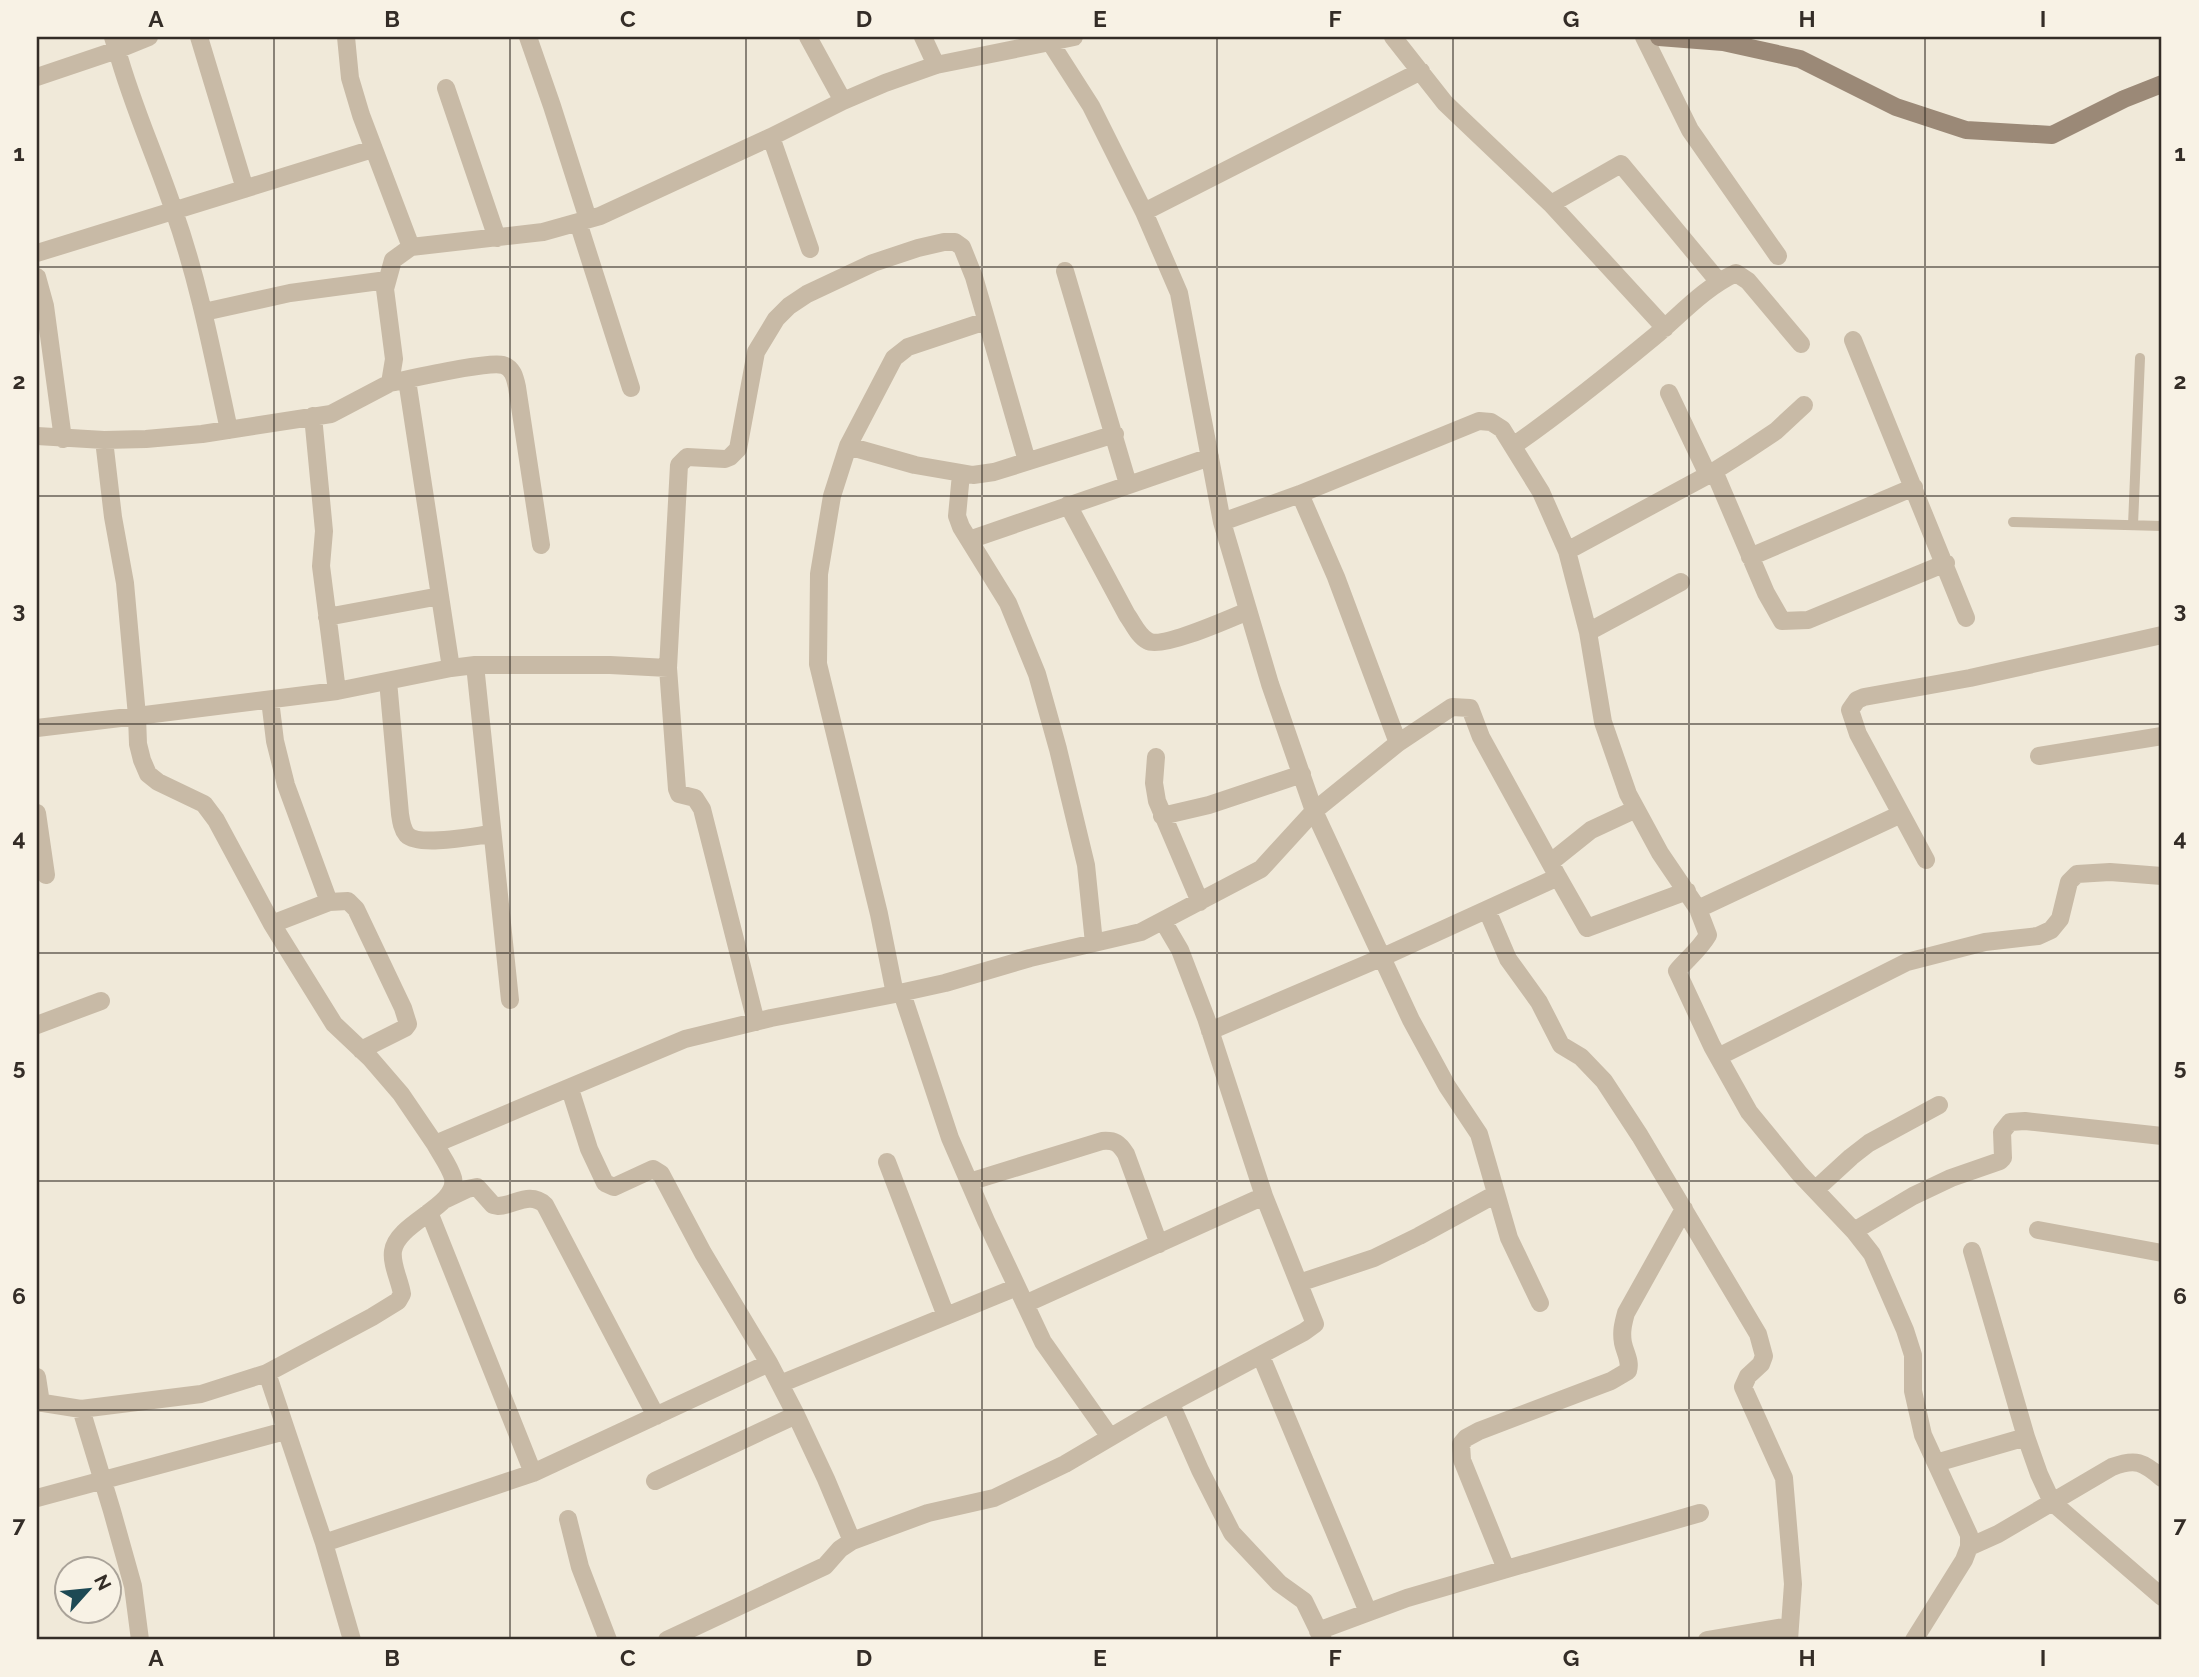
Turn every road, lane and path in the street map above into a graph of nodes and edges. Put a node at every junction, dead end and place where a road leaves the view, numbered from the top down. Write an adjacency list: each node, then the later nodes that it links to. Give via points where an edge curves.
1 (149, 37): 12 (street)
2 (199, 37): 21 (street)
3 (346, 37): 20 (street, via 350,78)
4 (527, 37): 25 (street, via 552,106)
5 (808, 37): 18 (street)
6 (923, 37): 13 (street)
7 (1074, 37): 11 (street)
8 (1393, 37): 14 (street)
9 (1644, 37): 30 (street, via 1690,130)
10 (1660, 37): 16 (street, via 1723,42 1800,59 1896,107 1966,130 2052,135)
11 (1048, 39): 13 (street); 24 (street, via 1091,106)
12 (115, 43): 15 (street); 23 (street)
13 (936, 65): 18 (street)
14 (1421, 71): 22 (street, via 1445,103); 24 (street)
15 (37, 77)
16 (2162, 84)
17 (446, 88): 26 (street)
18 (843, 101): 19 (street)
19 (771, 137): 25 (street); 28 (street)
20 (373, 149): 21 (street); 27 (street)
21 (245, 189): 23 (street)
22 (1551, 205): 34 (street, via 1621,164); 37 (street)
23 (174, 212): 29 (street); 35 (street)
24 (1144, 212): 53 (street, via 1179,293)
25 (583, 221): 26 (street); 42 (street)
26 (497, 238): 27 (street)
27 (411, 247): 33 (street, via 393,260)
28 (810, 249)
29 (37, 253)
30 (1778, 256)
31 (1065, 271): 47 (street)
32 (37, 276): 49 (street)
33 (387, 280): 35 (street, via 290,293); 41 (street)
34 (1719, 282): 37 (street); 39 (street, via 1741,275)
35 (204, 312): 46 (street)
36 (986, 321): 51 (street, via 908,347 894,358); 54 (street); 79 (street, via 962,247 954,242 873,263 807,294 776,319 756,352 738,449 725,459 687,457 680,466)
37 (1665, 328): 52 (street)
38 (1853, 340): 58 (street)
39 (1801, 344)
40 (2140, 358): 63 (lane)
41 (398, 381): 45 (street, via 331,414); 66 (street, via 496,365 509,368 517,387); 71 (street)
42 (631, 388)
43 (1669, 393): 55 (street)
44 (1804, 404): 55 (street, via 1776,431)
45 (313, 416): 46 (street); 73 (street)
46 (229, 429): 50 (street)
47 (1115, 434): 54 (street); 57 (street)
48 (37, 436): 49 (street)
49 (63, 439): 50 (street)
50 (104, 440): 83 (street, via 125,583)
51 (848, 446): 56 (street); 109 (street, via 832,496 819,574 818,664)
52 (1513, 446): 59 (street, via 1502,429 1479,421); 67 (street, via 1541,492)
53 (1210, 457): 57 (street); 61 (street)
54 (1027, 461): 56 (street, via 994,472)
55 (1711, 473): 67 (street); 68 (street)
56 (961, 474): 65 (street, via 957,516)
57 (1128, 484): 60 (street)
58 (1914, 487): 68 (street); 69 (street)
59 (1300, 494): 61 (street); 86 (street)
60 (1068, 505): 65 (street); 72 (street, via 1127,615 1149,642 1184,636)
61 (1223, 522): 72 (street)
62 (2013, 522): 63 (lane)
63 (2133, 525): 64 (lane)
64 (2162, 526)
65 (969, 540): 107 (street, via 1007,603 1037,674 1086,866)
66 (541, 545)
67 (1567, 551): 75 (street)
68 (1750, 557): 69 (street, via 1774,610 1782,621 1790,622 1808,620)
69 (1946, 563): 74 (street)
70 (1681, 582): 75 (street)
71 (440, 596): 73 (street); 78 (street)
72 (1248, 611): 89 (street)
73 (327, 617): 81 (street)
74 (1966, 618)
75 (1588, 632): 90 (street, via 1603,722)
76 (2162, 635): 92 (street, via 1857,700 1850,710 1852,718)
77 (475, 666): 78 (street); 79 (street); 95 (street)
78 (451, 668): 80 (street)
79 (668, 668): 112 (street, via 677,789 679,794 695,798 702,809)
80 (388, 681): 81 (street); 95 (street, via 400,814 406,834 426,841)
81 (337, 691): 82 (street)
82 (270, 700): 83 (street); 101 (street, via 286,785)
83 (137, 716): 84 (street); 106 (street, via 138,744 148,774 204,804)
84 (37, 728)
85 (2162, 736): 87 (street)
86 (1398, 743): 91 (street); 97 (street, via 1452,706 1470,708 1481,737)
87 (2039, 756)
88 (1156, 757): 93 (street, via 1154,783)
89 (1302, 774): 91 (street); 93 (street)
90 (1636, 809): 97 (street, via 1591,830); 100 (street)
91 (1314, 811): 102 (street, via 1261,869); 108 (street)
92 (1901, 814): 96 (street); 103 (street)
93 (1162, 816): 102 (street)
94 (38, 825): 98 (street)
95 (491, 834): 110 (street)
96 (1926, 860)
97 (1555, 870): 100 (street, via 1587,928); 104 (street)
98 (46, 875)
99 (2162, 876): 116 (street, via 2077,874 2069,882 2060,919 2052,930 1907,962)
100 (1687, 891): 103 (street)
101 (329, 902): 106 (street); 115 (street, via 348,901 356,909 407,1018 405,1028)
102 (1200, 902): 105 (street)
103 (1698, 909): 116 (street, via 1708,935 1677,971)
104 (1487, 910): 108 (street); 127 (street, via 1508,959 1539,1002 1560,1045 1581,1057 1604,1081)
105 (1163, 921): 107 (street, via 1141,932); 114 (street, via 1180,950)
106 (272, 924): 115 (street, via 334,1024)
107 (1094, 943): 109 (street)
108 (1383, 957): 114 (street); 124 (street, via 1411,1020 1479,1134)
109 (899, 993): 112 (street); 122 (street)
110 (510, 1000)
111 (101, 1001): 113 (street)
112 (755, 1022): 117 (street, via 685,1039)
113 (37, 1025)
114 (1210, 1031): 125 (street)
115 (361, 1050): 120 (street, via 401,1094)
116 (1718, 1057): 123 (street, via 1749,1112)
117 (570, 1089): 120 (street); 140 (street, via 605,1184 614,1187 653,1169 661,1174)
118 (1939, 1105): 123 (street, via 1869,1143)
119 (2162, 1136): 130 (street, via 2010,1122 2002,1132 2000,1161 1932,1187)
120 (435, 1144): 126 (street, via 453,1177)
121 (887, 1162): 138 (street)
122 (969, 1182): 131 (street, via 1113,1140 1126,1154); 135 (street)
123 (1815, 1191): 130 (street)
124 (1496, 1194): 134 (street, via 1374,1258); 136 (street, via 1509,1238)
125 (1264, 1196): 131 (street); 134 (street)
126 (446, 1199): 128 (street); 148 (street, via 477,1187 498,1206 528,1198 540,1200)
127 (1684, 1209): 164 (street, via 1626,1313 1622,1330 1628,1371 1479,1431 1461,1444 1462,1460); 167 (street, via 1763,1346 1764,1356 1743,1387 1784,1478 1793,1584)
128 (429, 1212): 141 (street, via 408,1228 393,1252 402,1294 398,1301); 153 (street)
129 (2038, 1230): 133 (street)
130 (1854, 1231): 152 (street, via 1871,1254 1905,1331 1913,1355 1913,1391 1923,1435)
131 (1159, 1244): 137 (street)
132 (1972, 1251): 151 (street)
133 (2162, 1253)
134 (1299, 1283): 139 (street, via 1315,1324)
135 (1017, 1287): 137 (street); 138 (street)
136 (1540, 1303)
137 (1025, 1304): 150 (street, via 1043,1342)
138 (946, 1316): 143 (street)
139 (1261, 1356): 145 (street); 166 (street)
140 (769, 1363): 143 (street); 148 (street)
141 (267, 1373): 146 (street, via 201,1394); 149 (street)
142 (37, 1377): 144 (street)
143 (780, 1384): 147 (street)
144 (39, 1402): 146 (street)
145 (1171, 1404): 150 (street); 168 (street, via 1232,1533 1279,1583 1304,1601)
146 (82, 1409): 155 (street)
147 (796, 1415): 156 (street); 161 (street)
148 (656, 1416): 153 (street)
149 (285, 1431): 155 (street); 162 (street)
150 (1110, 1437): 161 (street, via 994,1498 928,1513)
151 (2026, 1437): 152 (street); 158 (street)
152 (1936, 1463): 163 (street, via 1969,1535)
153 (533, 1473): 162 (street)
154 (2162, 1478): 158 (street, via 2135,1461 2124,1462)
155 (103, 1481): 157 (street); 169 (street, via 132,1586)
156 (655, 1481)
157 (37, 1498)
158 (2052, 1502): 163 (street); 165 (street)
159 (1700, 1513): 164 (street)
160 (568, 1519): 171 (street, via 580,1567)
161 (852, 1541): 172 (street, via 825,1566)
162 (324, 1544): 170 (street)
163 (1969, 1547): 174 (street)
164 (1506, 1569): 166 (street)
165 (2162, 1597)
166 (1368, 1612): 168 (street)
167 (1789, 1633): 173 (street)
168 (1320, 1635)
169 (140, 1640)
170 (352, 1640)
171 (608, 1640)
172 (667, 1640)
173 (1707, 1640)
174 (1914, 1640)

